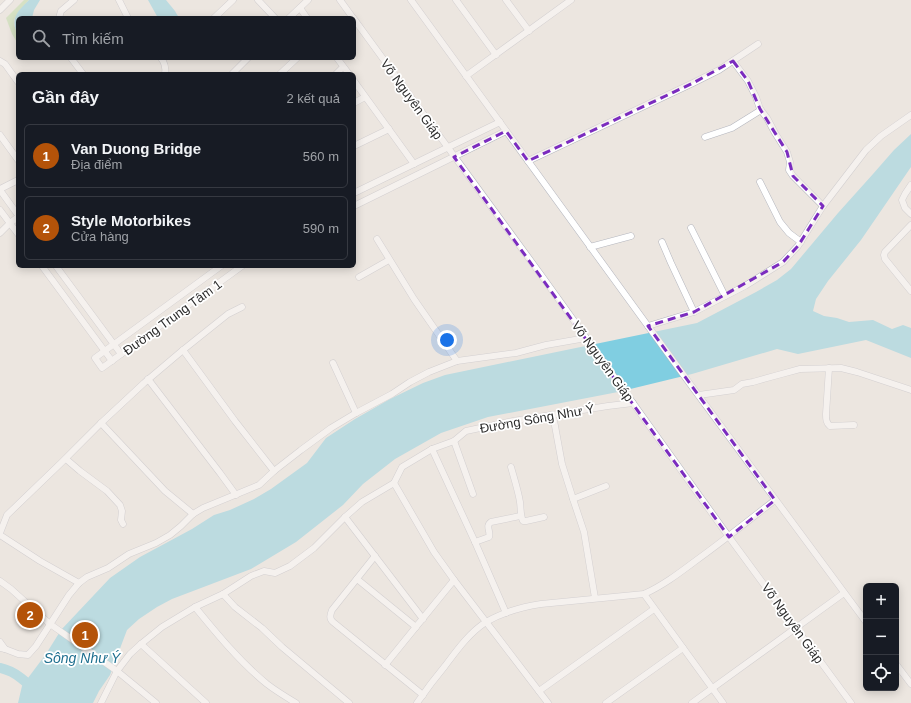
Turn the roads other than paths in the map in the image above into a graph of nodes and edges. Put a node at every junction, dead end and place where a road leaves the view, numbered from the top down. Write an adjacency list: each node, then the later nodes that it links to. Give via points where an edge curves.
1 (10, 0): 13 (street)
2 (74, 0): 14 (street, via 61,11)
3 (119, 0): 15 (street)
4 (233, 0): 16 (street)
5 (258, 0): 17 (street)
6 (308, 0): 12 (street)
7 (340, 0): 20 (street, Võ Nguyên Giáp)
8 (411, 0): 39 (street)
9 (456, 0): 24 (street)
10 (506, 0): 22 (street)
11 (571, 0): 22 (street)
12 (300, 8): 18 (street); 19 (street)
13 (0, 10)
14 (60, 16)
15 (127, 16)
16 (216, 16)
17 (273, 16)
18 (291, 16)
19 (306, 16)
20 (352, 16)
21 (356, 22): 52 (street, Võ Nguyên Giáp)
22 (529, 31): 24 (street)
23 (758, 44): 31 (street)
24 (496, 55): 39 (street)
25 (72, 60): 33 (street)
26 (163, 60): 34 (street)
27 (246, 60): 35 (street)
28 (295, 60): 36 (street)
29 (338, 60): 32 (street)
30 (0, 61): 40 (street)
31 (733, 61): 44 (street, via 748,81); 55 (street, via 693,83)
32 (343, 67): 37 (street); 38 (street)
33 (82, 72)
34 (165, 72)
35 (234, 72)
36 (282, 72)
37 (338, 72)
38 (347, 72)
39 (466, 76): 46 (street)
40 (16, 79)
41 (356, 84): 42 (street)
42 (366, 97): 43 (street); 47 (street)
43 (356, 102)
44 (761, 110): 50 (street, via 732,128); 63 (street, via 787,152 789,170)
45 (911, 115): 63 (street, via 866,150)
46 (500, 122): 48 (street); 52 (street)
47 (389, 129): 51 (street); 56 (street)
48 (506, 131): 53 (street); 55 (street)
49 (0, 135): 54 (street)
50 (705, 137)
51 (356, 145)
52 (447, 148): 53 (street, Võ Nguyên Giáp); 56 (street)
53 (454, 156): 62 (street); 89 (street, Võ Nguyên Giáp)
54 (16, 157)
55 (528, 160): 77 (street)
56 (414, 164): 61 (street)
57 (16, 181): 60 (street)
58 (760, 182): 76 (street, via 780,222)
59 (911, 185): 66 (street, via 902,200)
60 (0, 190): 65 (street)
61 (356, 192)
62 (356, 205)
63 (823, 206): 76 (street)
64 (0, 210): 68 (street)
65 (16, 213)
66 (911, 214)
67 (16, 218): 68 (street)
68 (10, 223): 71 (street); 72 (street)
69 (911, 225): 84 (street, via 884,252 884,255)
70 (691, 228): 85 (street)
71 (16, 231)
72 (0, 233)
73 (631, 236): 77 (street)
74 (377, 239): 78 (street)
75 (662, 242): 87 (street)
76 (801, 242): 85 (street, via 783,262)
77 (590, 247): 88 (street)
78 (389, 260): 83 (street); 95 (street)
79 (43, 268): 92 (street)
80 (57, 268): 90 (street)
81 (218, 268): 90 (street, Đường Trung Tâm 1)
82 (239, 268): 93 (street, Đường Trung Tâm 1)
83 (359, 277)
84 (911, 291)
85 (725, 296): 87 (street)
86 (242, 307): 91 (street, via 228,314)
87 (694, 312): 88 (street)
88 (649, 327): 100 (street)
89 (588, 341): 95 (street, via 546,345); 101 (street, Võ Nguyên Giáp)
90 (114, 345): 92 (street, Đường Trung Tâm 1); 93 (street)
91 (183, 350): 98 (street); 110 (street)
92 (105, 351): 94 (street); 94 (street, Đường Trung Tâm 1, via 95,358 102,368)
93 (121, 354): 94 (street, Đường Trung Tâm 1)
94 (112, 361)
95 (457, 361): 102 (street, via 429,372)
96 (333, 363): 102 (street)
97 (829, 368): 99 (street, via 856,372); 100 (street, via 800,369 742,384 734,390); 105 (street, via 826,420 830,426)
98 (148, 379): 104 (street); 114 (street)
99 (911, 390)
100 (699, 395): 116 (street)
101 (631, 401): 103 (street, Đường Sông Như Ý); 123 (street, Võ Nguyên Giáp)
102 (356, 413): 110 (street, via 330,428)
103 (553, 415): 106 (street, Đường Sông Như Ý, via 466,431); 115 (street, via 562,464)
104 (101, 423): 108 (street); 117 (street, via 165,491)
105 (854, 425)
106 (454, 441): 107 (street, Đường Sông Như Ý); 113 (street)
107 (432, 449): 111 (street, Đường Sông Như Ý, via 402,467); 124 (street)
108 (66, 459): 121 (street, via 107,491 120,505); 122 (street, via 6,515)
109 (511, 467): 118 (street, via 520,502)
110 (274, 471): 114 (street, via 259,485)
111 (394, 483): 119 (street, Đường Sông Như Ý, via 362,502); 127 (street, via 434,552)
112 (606, 486): 115 (street)
113 (473, 494)
114 (236, 495): 117 (street)
115 (573, 499): 133 (street, via 584,532)
116 (775, 500): 123 (street); 130 (street)
117 (193, 514): 129 (street, via 170,535 129,554)
118 (520, 516): 120 (street, via 526,522); 124 (street, via 491,522 488,524 489,537)
119 (345, 517): 125 (street); 131 (street, Đường Sông Như Ý, via 314,548 290,566 276,573 264,571 251,576)
120 (544, 517)
121 (123, 524)
122 (0, 534): 129 (street)
123 (729, 537): 132 (street, via 672,579); 142 (street, Võ Nguyên Giáp)
124 (475, 542): 136 (street)
125 (375, 556): 126 (street); 137 (street)
126 (357, 579): 141 (street); 147 (street, via 332,610 330,619)
127 (454, 580): 137 (street); 139 (street)
128 (0, 581): 140 (street)
129 (79, 583): 140 (street)
130 (844, 593): 138 (street); 142 (street)
131 (223, 594): 134 (street, Đường Sông Như Ý); 158 (street)
132 (644, 594): 133 (street); 135 (street)
133 (595, 598): 136 (street, via 541,604)
134 (195, 607): 144 (street, Đường Sông Như Ý, via 162,627); 157 (street, via 243,662 267,684)
135 (654, 608): 146 (street); 152 (street)
136 (506, 613): 139 (street)
137 (423, 618): 141 (street)
138 (864, 619)
139 (487, 622): 152 (street); 153 (street, via 475,630 458,648)
140 (50, 624): 145 (street, via 28,655); 149 (street)
141 (416, 626): 147 (street)
142 (796, 628): 151 (street); 164 (street, Võ Nguyên Giáp)
143 (0, 642): 145 (street)
144 (141, 644): 149 (street, Đường Sông Như Ý); 156 (street)
145 (3, 648)
146 (683, 648): 151 (street); 161 (street)
147 (385, 665): 153 (street)
148 (899, 668): 150 (street)
149 (116, 670): 154 (street, Đường Sông Như Ý); 155 (street)
150 (911, 684)
151 (712, 688): 162 (street); 163 (street)
152 (539, 691): 160 (street)
153 (423, 695): 159 (street)
154 (101, 703)
155 (156, 703)
156 (206, 703)
157 (296, 703)
158 (349, 703)
159 (417, 703)
160 (548, 703)
161 (606, 703)
162 (692, 703)
163 (723, 703)
164 (852, 703)

